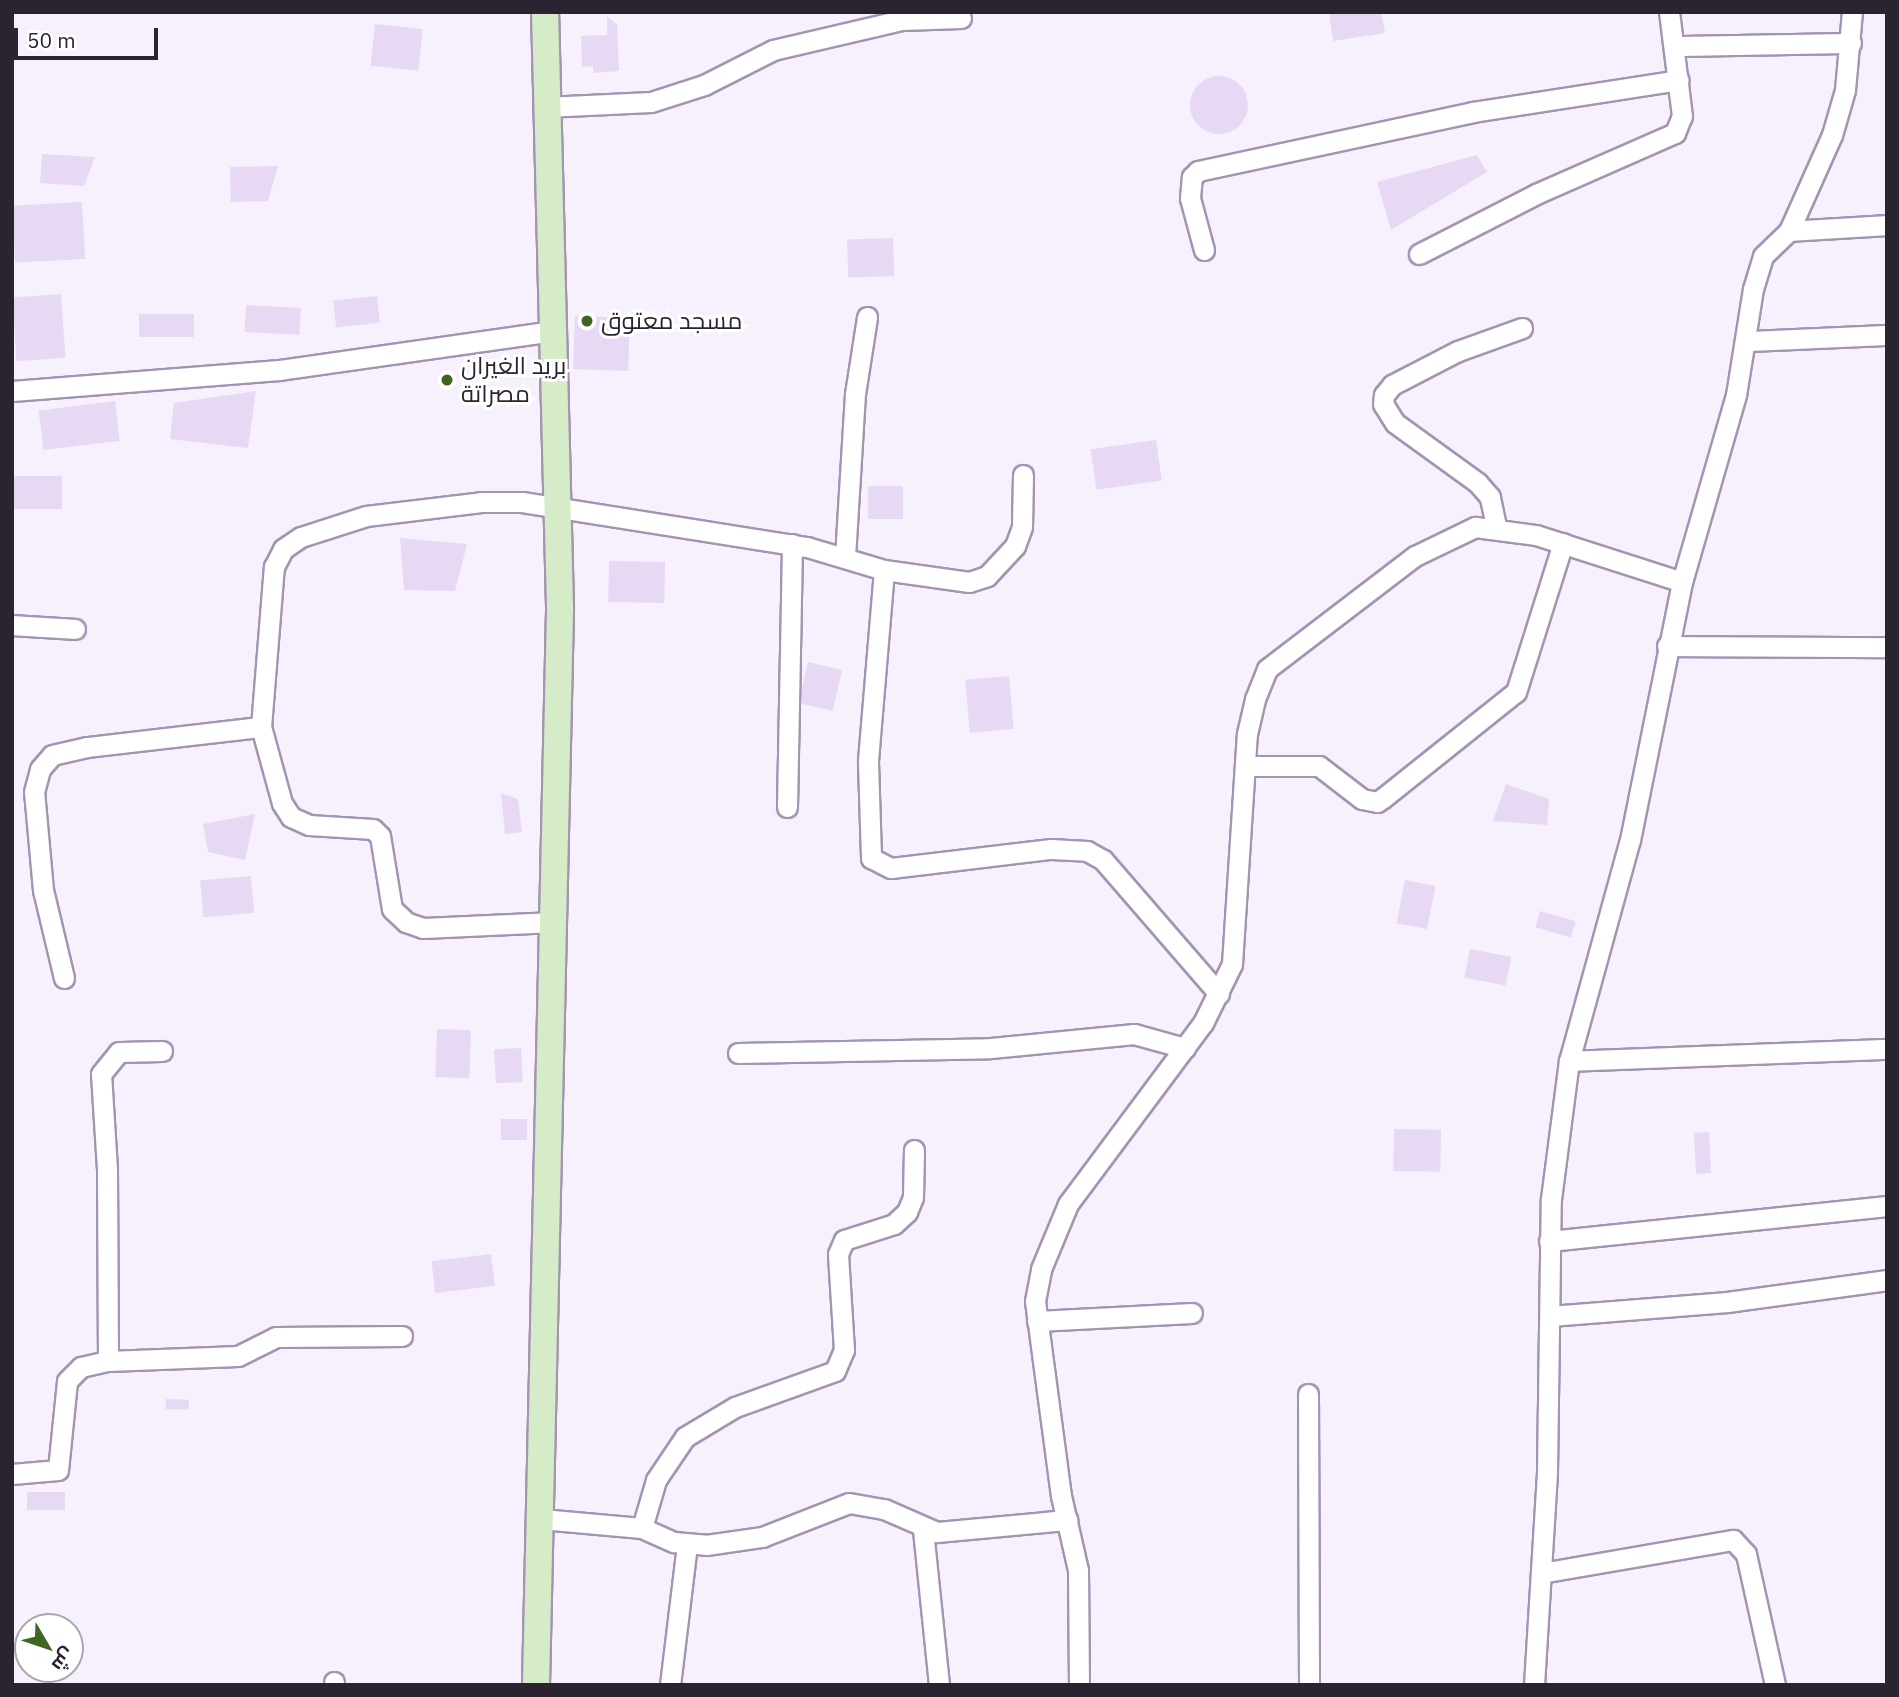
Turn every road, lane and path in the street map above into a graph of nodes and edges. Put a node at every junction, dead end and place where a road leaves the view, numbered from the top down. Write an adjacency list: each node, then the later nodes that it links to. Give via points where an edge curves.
1 (545, 12): 8 (street)
2 (1669, 12): 6 (street)
3 (1852, 12): 5 (street)
4 (961, 18): 8 (street, via 902,20 773,50 704,85 651,102)
5 (1851, 43): 6 (street); 10 (street, via 1845,90 1832,135)
6 (1676, 46): 7 (street)
7 (1679, 80): 11 (street, via 1473,112 1198,171 1192,177 1190,198); 12 (street, via 1680,125 1667,139 1536,194)
8 (545, 107): 15 (street)
9 (1887, 225): 10 (street)
10 (1789, 231): 17 (street, via 1763,256 1753,289)
11 (1204, 250)
12 (1419, 254)
13 (867, 317): 24 (street, via 855,394)
14 (1522, 328): 21 (street, via 1458,351 1392,385 1384,395 1383,404 1395,423 1478,482 1490,497)
15 (554, 331): 18 (street, via 279,370); 20 (street)
16 (1887, 335): 17 (street)
17 (1748, 341): 26 (street)
18 (12, 391)
19 (1023, 475): 25 (street, via 1018,537 1002,565 987,576 948,582)
20 (558, 506): 23 (street); 31 (street, via 481,502 366,516 301,537 283,549 274,567); 34 (street)
21 (1496, 526): 22 (street); 32 (street, via 1475,527 1433,545 1279,657 1267,669 1255,699)
22 (1563, 543): 26 (street); 32 (street, via 1516,692 1383,798 1377,802 1362,799 1319,766)
23 (792, 544): 24 (street); 33 (street)
24 (845, 557): 25 (street)
25 (884, 570): 36 (street, via 868,762 870,858 891,868 1051,849 1087,851 1103,860)
26 (1682, 583): 29 (street)
27 (12, 625): 28 (street)
28 (75, 629)
29 (1667, 646): 30 (street); 41 (street, via 1626,854)
30 (1887, 647)
31 (261, 727): 34 (street, via 282,803 291,817 309,825 373,829 380,836 392,909 406,922 423,928); 35 (street, via 87,747 52,755 40,769 34,792 43,890)
32 (1245, 765): 36 (street, via 1236,935 1232,964)
33 (787, 807)
34 (554, 922): 53 (street)
35 (64, 978)
36 (1219, 994): 37 (street)
37 (1185, 1048): 40 (street, via 1135,1034 990,1048); 48 (street, via 1068,1204 1041,1269)
38 (1887, 1049): 41 (street)
39 (162, 1051): 50 (street, via 119,1052 102,1074)
40 (738, 1052)
41 (1569, 1061): 44 (street, via 1555,1154)
42 (914, 1150): 55 (street, via 913,1197 907,1212 894,1223 844,1240 838,1254 844,1350 835,1371 735,1406 685,1437 656,1480)
43 (1887, 1206): 44 (street)
44 (1549, 1241): 47 (street)
45 (1887, 1280): 47 (street, via 1727,1302)
46 (1192, 1313): 48 (street)
47 (1550, 1316): 58 (street)
48 (1037, 1321): 54 (street)
49 (402, 1336): 50 (street, via 285,1336 266,1340 238,1356)
50 (108, 1361): 52 (street, via 81,1367 67,1381 58,1471)
51 (1308, 1394): 63 (street)
52 (12, 1474)
53 (541, 1519): 55 (street); 59 (street)
54 (1067, 1520): 56 (street, via 946,1532); 62 (street, via 1078,1570)
55 (642, 1528): 57 (street)
56 (923, 1530): 57 (street, via 884,1509 849,1503 762,1537); 61 (street)
57 (687, 1544): 60 (street)
58 (1541, 1573): 64 (street); 65 (street, via 1733,1540 1746,1555)
59 (536, 1685)
60 (670, 1685)
61 (939, 1685)
62 (1079, 1685)
63 (1309, 1685)
64 (1534, 1685)
65 (1775, 1685)

